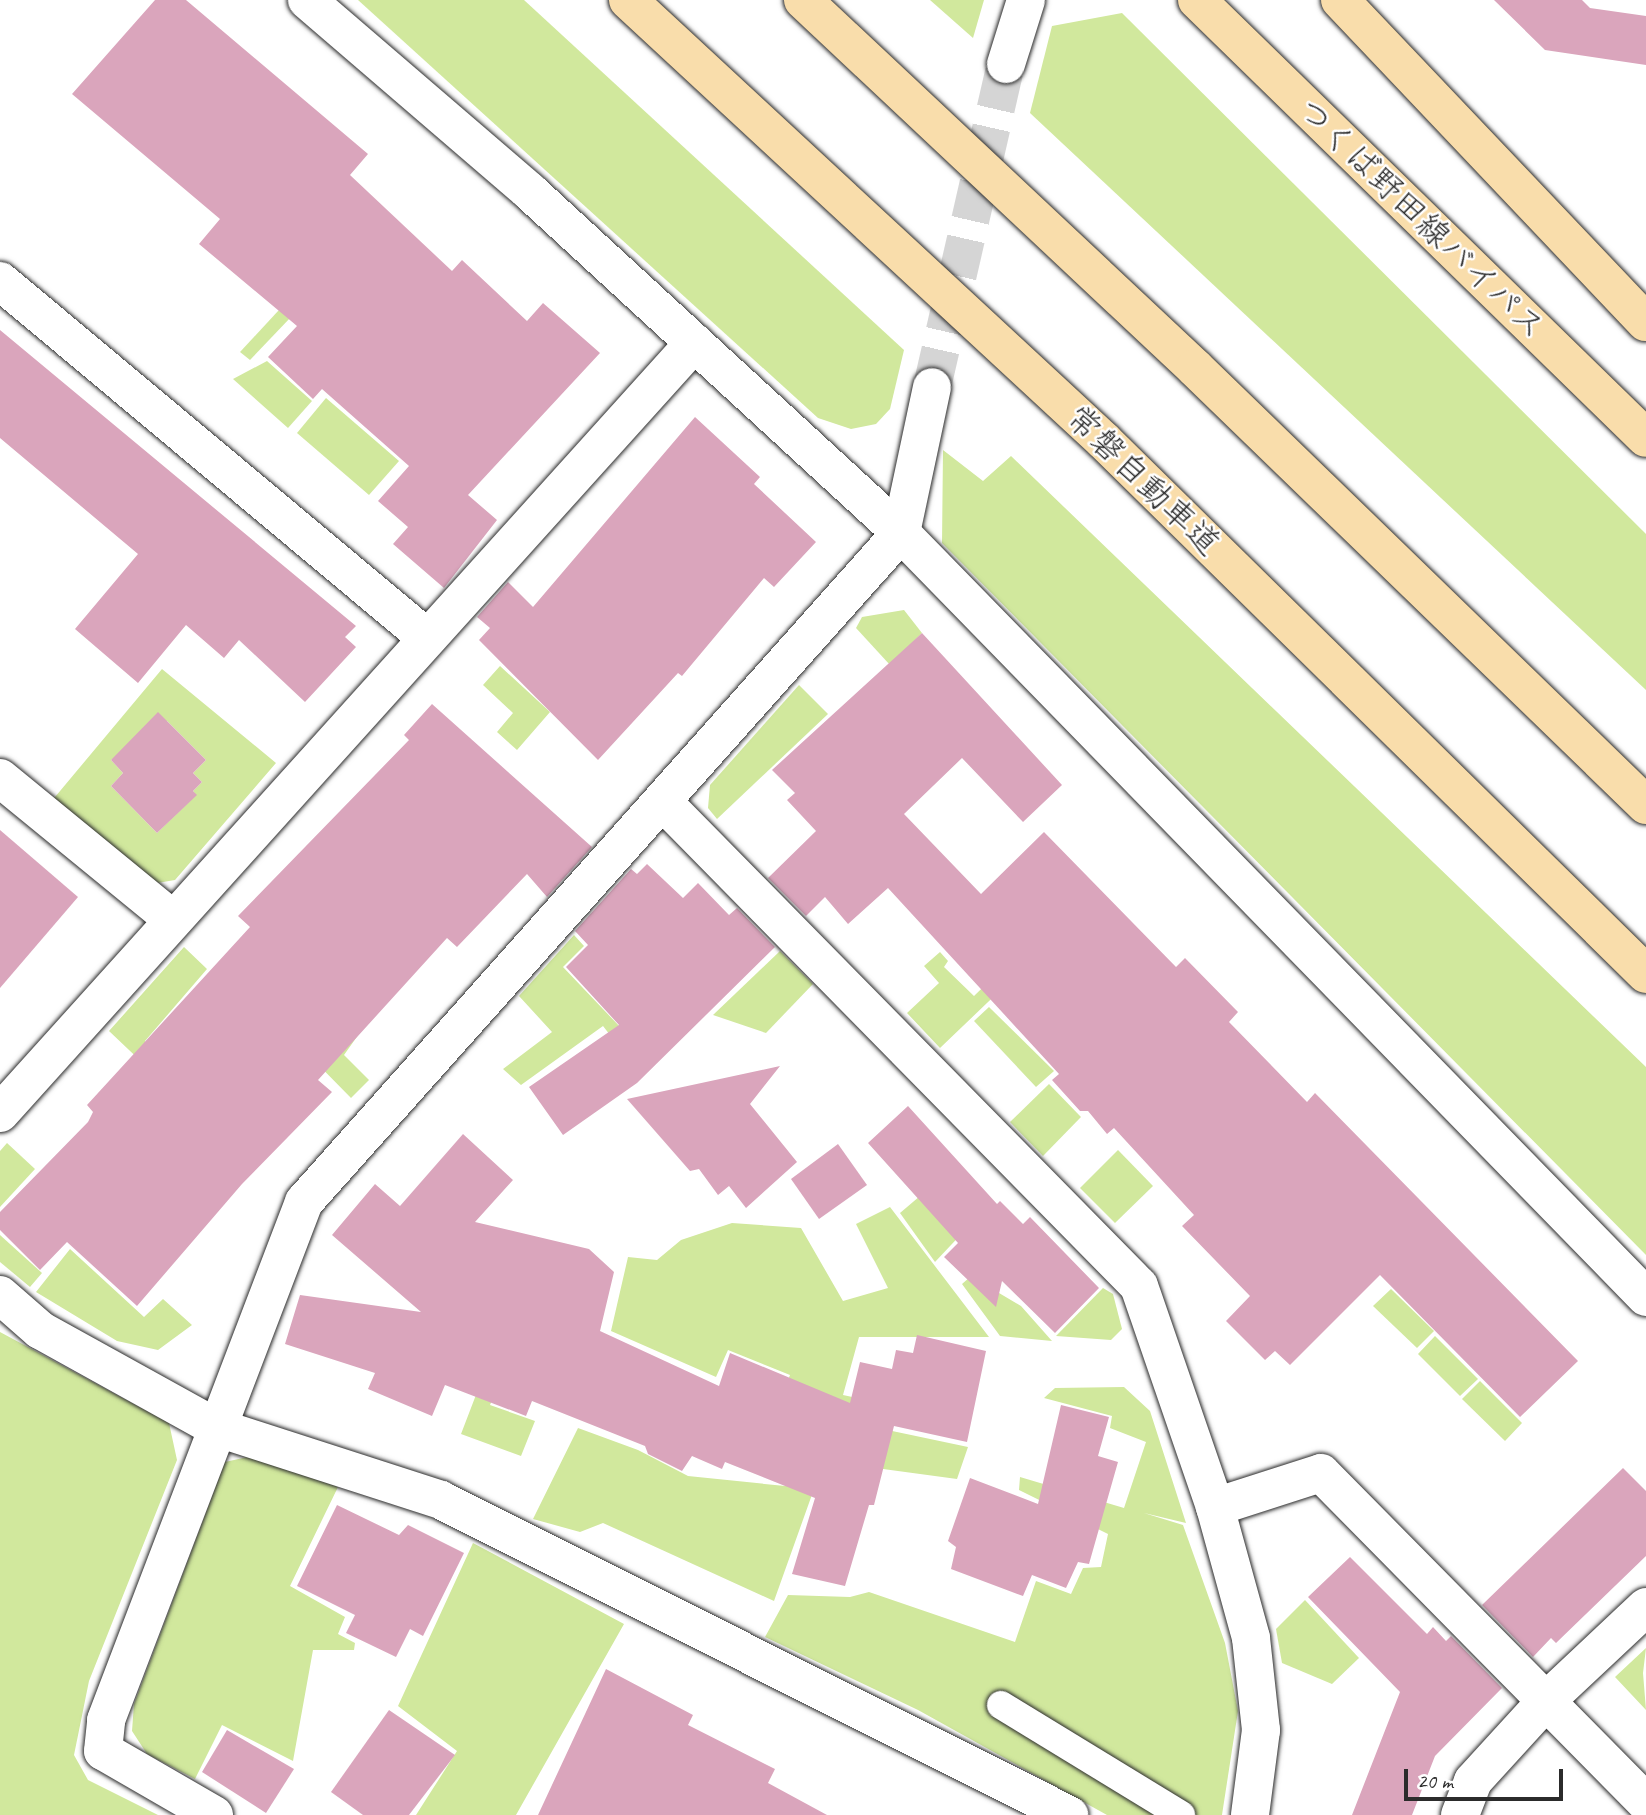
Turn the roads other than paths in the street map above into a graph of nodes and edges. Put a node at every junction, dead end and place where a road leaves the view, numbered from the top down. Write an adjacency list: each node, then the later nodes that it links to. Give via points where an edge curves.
1 (307, 0): 10 (street, via 529,191)
2 (628, 0): 19 (main road, 常磐自動車道, via 1104,441)
3 (803, 0): 17 (main road)
4 (1026, 0): 7 (street)
5 (1197, 0): 12 (main road, つくば野田線バイパス)
6 (1340, 0): 9 (main road)
7 (1006, 64)
8 (0, 281): 14 (street)
9 (1646, 322)
10 (694, 344): 13 (street); 14 (street)
11 (932, 387): 13 (street)
12 (1646, 438)
13 (901, 533): 16 (street); 22 (street)
14 (426, 638): 18 (street)
15 (0, 778): 18 (street)
16 (664, 803): 23 (street, via 304,1202); 24 (street, via 1139,1286)
17 (1646, 805)
18 (172, 919): 20 (street)
19 (1646, 974)
20 (0, 1113)
21 (0, 1295): 23 (street, via 40,1330)
22 (1646, 1297)
23 (215, 1427): 29 (street, via 106,1720 103,1751); 30 (street, via 441,1500)
24 (1215, 1507): 26 (street, via 1321,1473); 32 (street, via 1251,1638 1261,1730)
25 (1646, 1607): 26 (street)
26 (1547, 1700): 28 (street); 33 (street, via 1473,1781)
27 (1001, 1705): 31 (lane)
28 (1646, 1803)
29 (214, 1815)
30 (1069, 1815)
31 (1181, 1815)
32 (1250, 1815)
33 (1460, 1815)

